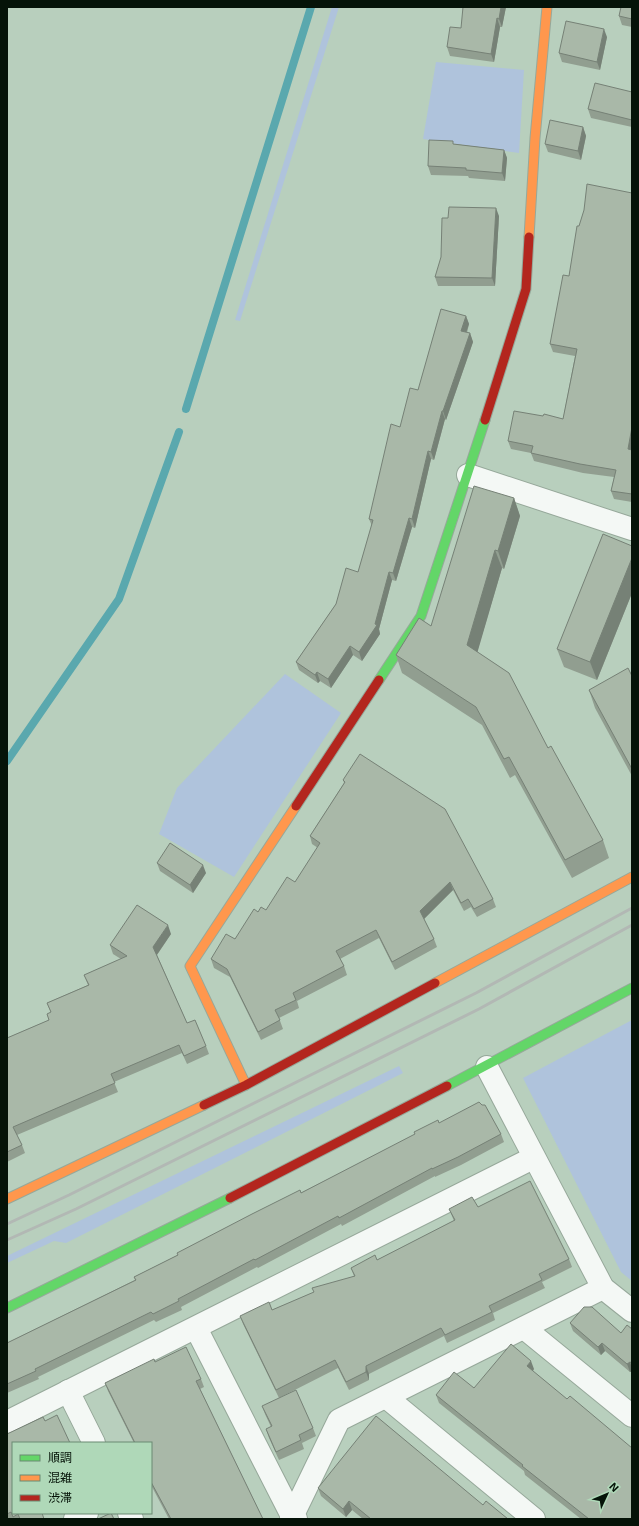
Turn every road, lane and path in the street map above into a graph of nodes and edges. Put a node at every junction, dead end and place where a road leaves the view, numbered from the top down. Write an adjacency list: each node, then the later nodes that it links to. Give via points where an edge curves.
1 (547, 7): 2 (street, via 535,138 526,289)
2 (468, 475): 3 (street); 7 (street, via 421,616 190,966)
3 (632, 529)
4 (632, 877): 7 (street)
5 (632, 988): 6 (street)
6 (487, 1067): 8 (street); 11 (street)
7 (246, 1084): 9 (street)
8 (533, 1158): 10 (street); 13 (street)
9 (7, 1199)
10 (603, 1288): 12 (street); 14 (street)
11 (7, 1308)
12 (632, 1311)
13 (196, 1328): 15 (street); 21 (street)
14 (524, 1328): 16 (street); 17 (street)
15 (68, 1391): 18 (street); 19 (street)
16 (386, 1397): 21 (street, via 339,1420); 23 (street)
17 (632, 1416)
18 (7, 1422)
19 (94, 1442)
20 (85, 1514): 22 (street)
21 (293, 1518)
22 (75, 1519)
23 (534, 1519)

